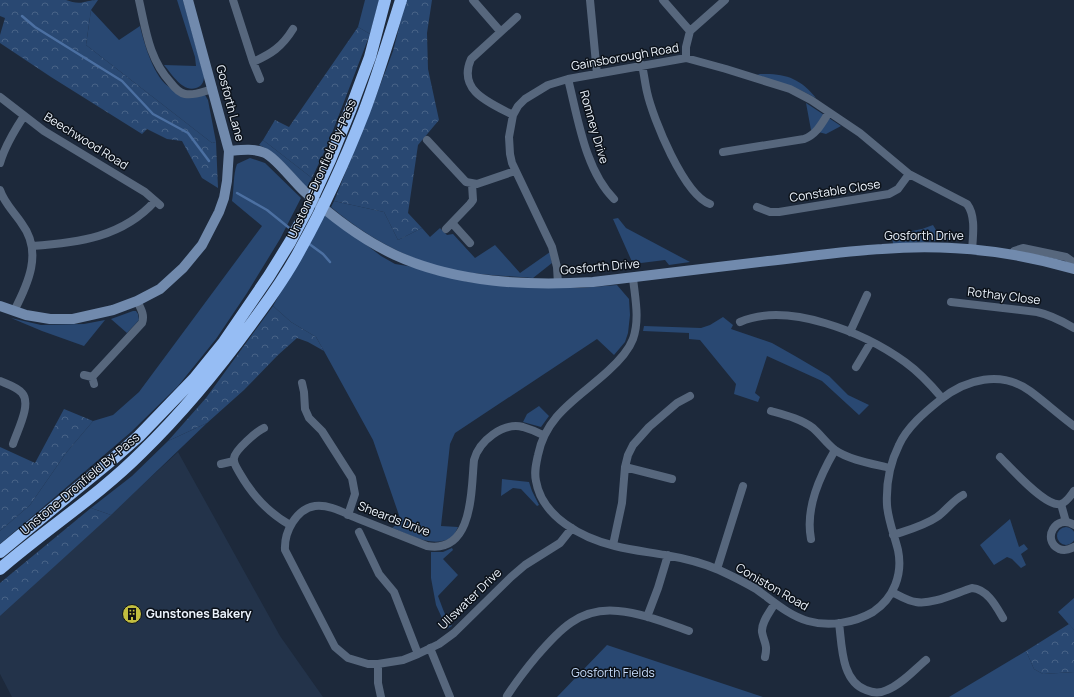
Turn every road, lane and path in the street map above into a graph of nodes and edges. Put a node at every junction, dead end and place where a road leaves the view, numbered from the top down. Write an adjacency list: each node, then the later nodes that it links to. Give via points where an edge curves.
1 (139, 0): 20 (street, via 152,55 161,72 184,94 196,94)
2 (188, 0): 20 (street, Gosforth Lane)
3 (233, 0): 15 (street)
4 (385, 0): 28 (highway, Unstone-Dronfield By-Pass, via 370,57)
5 (400, 0): 28 (highway, Unstone-Dronfield By-Pass, via 383,60 364,113)
6 (473, 0): 12 (street)
7 (590, 0): 17 (street)
8 (663, 0): 13 (street)
9 (725, 0): 13 (street)
10 (516, 17): 12 (street)
11 (292, 29): 15 (street, via 276,50)
12 (500, 31): 23 (street, via 471,59 467,75 472,89)
13 (690, 31): 14 (street)
14 (686, 58): 16 (street, Gainsborough Road); 22 (street, Gainsborough Road, via 726,68 790,90)
15 (253, 62): 18 (street)
16 (642, 65): 17 (street, Gainsborough Road); 35 (street, via 654,116 667,145 690,185 701,199)
17 (597, 74): 19 (street, Gainsborough Road)
18 (260, 79)
19 (568, 79): 23 (street, Gainsborough Road, via 536,91 521,102); 34 (street, Romney Drive, via 591,163 605,190)
20 (213, 89): 26 (street, Gosforth Lane)
21 (0, 96): 24 (street, Beechwood Road)
22 (829, 112): 27 (street, via 812,136); 31 (street, Gainsborough Road, via 860,133)
23 (513, 115): 30 (street, Gainsborough Road, via 509,146)
24 (24, 116): 29 (street, via 10,137); 38 (street, Beechwood Road, via 69,147 145,192 158,203 133,221 110,232 83,241)
25 (427, 140): 32 (street, via 461,178)
26 (229, 151): 42 (street, Gosforth Drive, via 249,150 266,153 305,192 338,219 372,243 395,255 432,269 466,276); 44 (street, Gosforth Lane, via 224,198 202,245 169,282)
27 (723, 152)
28 (336, 162): 84 (highway, Unstone-Dronfield By-Pass, via 269,276 224,342 194,379 139,436); 86 (highway, Unstone-Dronfield By-Pass, via 325,202 300,250 274,293 200,391 140,454)
29 (0, 163)
30 (516, 171): 32 (street, via 486,182); 42 (street, Gainsborough Road, via 552,247)
31 (909, 174): 36 (street, Constable Close, via 898,189 889,194 779,212); 39 (street, Gainsborough Road, via 967,204 972,216)
32 (472, 184): 37 (street, via 470,204 449,226)
33 (0, 190): 38 (street, via 6,204 23,225)
34 (614, 199)
35 (710, 204)
36 (757, 207)
37 (470, 244)
38 (32, 246): 47 (street, via 31,273)
39 (972, 250): 40 (street, Gosforth Drive, via 1013,255); 41 (street, Gosforth Drive, via 883,249)
40 (1073, 269)
41 (633, 278): 42 (street, Gosforth Drive); 61 (street, Coniston Road, via 637,312 636,328 629,346 614,365 565,407)
42 (558, 284)
43 (867, 295): 50 (street)
44 (137, 301): 47 (street, Gosforth Lane, via 114,310 73,319 39,317); 53 (street, via 144,318 142,323)
45 (952, 302): 49 (street, Rothay Close, via 1038,312 1062,320)
46 (0, 306): 47 (street, Gosforth Lane)
47 (14, 311)
48 (740, 322): 50 (street, via 754,316 790,315)
49 (1074, 328)
50 (850, 332): 51 (street)
51 (871, 342): 52 (street); 57 (street, via 891,352 920,374)
52 (856, 367)
53 (90, 379)
54 (0, 381): 62 (street, via 18,389 26,401)
55 (302, 383): 74 (street, via 305,409 309,418 322,431 352,478 355,494)
56 (690, 396): 67 (street, via 677,403 640,436 628,455)
57 (942, 398): 59 (street, Coniston Road, via 980,379 1001,379 1030,391); 68 (street, Coniston Road, via 903,437)
58 (771, 411): 63 (street, via 807,423)
59 (1074, 426)
60 (264, 428): 65 (street, via 235,454)
61 (543, 435): 74 (street, Sheards Drive, via 522,427 514,427 495,433 484,442 474,460 466,520 460,533 448,544 427,546); 78 (street, Coniston Road, via 538,451 536,483 550,510)
62 (13, 444)
63 (835, 450): 68 (street, via 848,457); 81 (street, via 812,504 809,519)
64 (1000, 457): 73 (street, via 1042,497)
65 (234, 461): 66 (street); 76 (street, via 259,502)
66 (221, 464)
67 (625, 467): 69 (street); 82 (street, via 622,503)
68 (890, 468): 80 (street, Coniston Road, via 887,504)
69 (672, 479)
70 (743, 486): 87 (street)
71 (1074, 491): 73 (street)
72 (963, 495): 80 (street, via 932,521)
73 (1061, 504): 75 (street)
74 (348, 515): 76 (street, Sheards Drive, via 334,509 315,506 303,512)
75 (1066, 522): 77 (street); 83 (street, via 1056,525 1051,539 1061,550)
76 (290, 525): 98 (street, Ullswater Drive, via 285,538 285,550 330,639 340,652 358,662)
77 (1074, 525)
78 (572, 528): 82 (street, Coniston Road); 94 (street, Ullswater Drive, via 560,544 510,577 454,633)
79 (359, 532): 95 (street, via 379,574 394,592)
80 (893, 535): 88 (street, Coniston Road, via 899,564 898,577)
81 (811, 539)
82 (613, 546): 85 (street, Coniston Road)
83 (1074, 547)
84 (0, 552)
85 (668, 555): 87 (street, Coniston Road); 90 (street)
86 (0, 569)
87 (716, 569): 89 (street, Coniston Road, via 752,587)
88 (892, 592): 91 (street, via 910,601 923,603 978,588 991,600); 92 (street, Coniston Road, via 880,607 871,613)
89 (775, 603): 92 (street, Coniston Road, via 796,617 823,624); 96 (street, via 762,631 766,646)
90 (647, 617): 93 (street); 99 (street, via 607,610 578,618 551,640)
91 (1003, 618)
92 (839, 623): 97 (street, via 848,673 861,688 875,692 888,690)
93 (689, 630)
94 (430, 648): 95 (street, Ullswater Drive); 101 (street)
95 (418, 654): 98 (street, Ullswater Drive, via 403,660)
96 (765, 657)
97 (926, 660)
98 (378, 664): 100 (street)
99 (507, 696)
100 (381, 697)
101 (450, 697)

